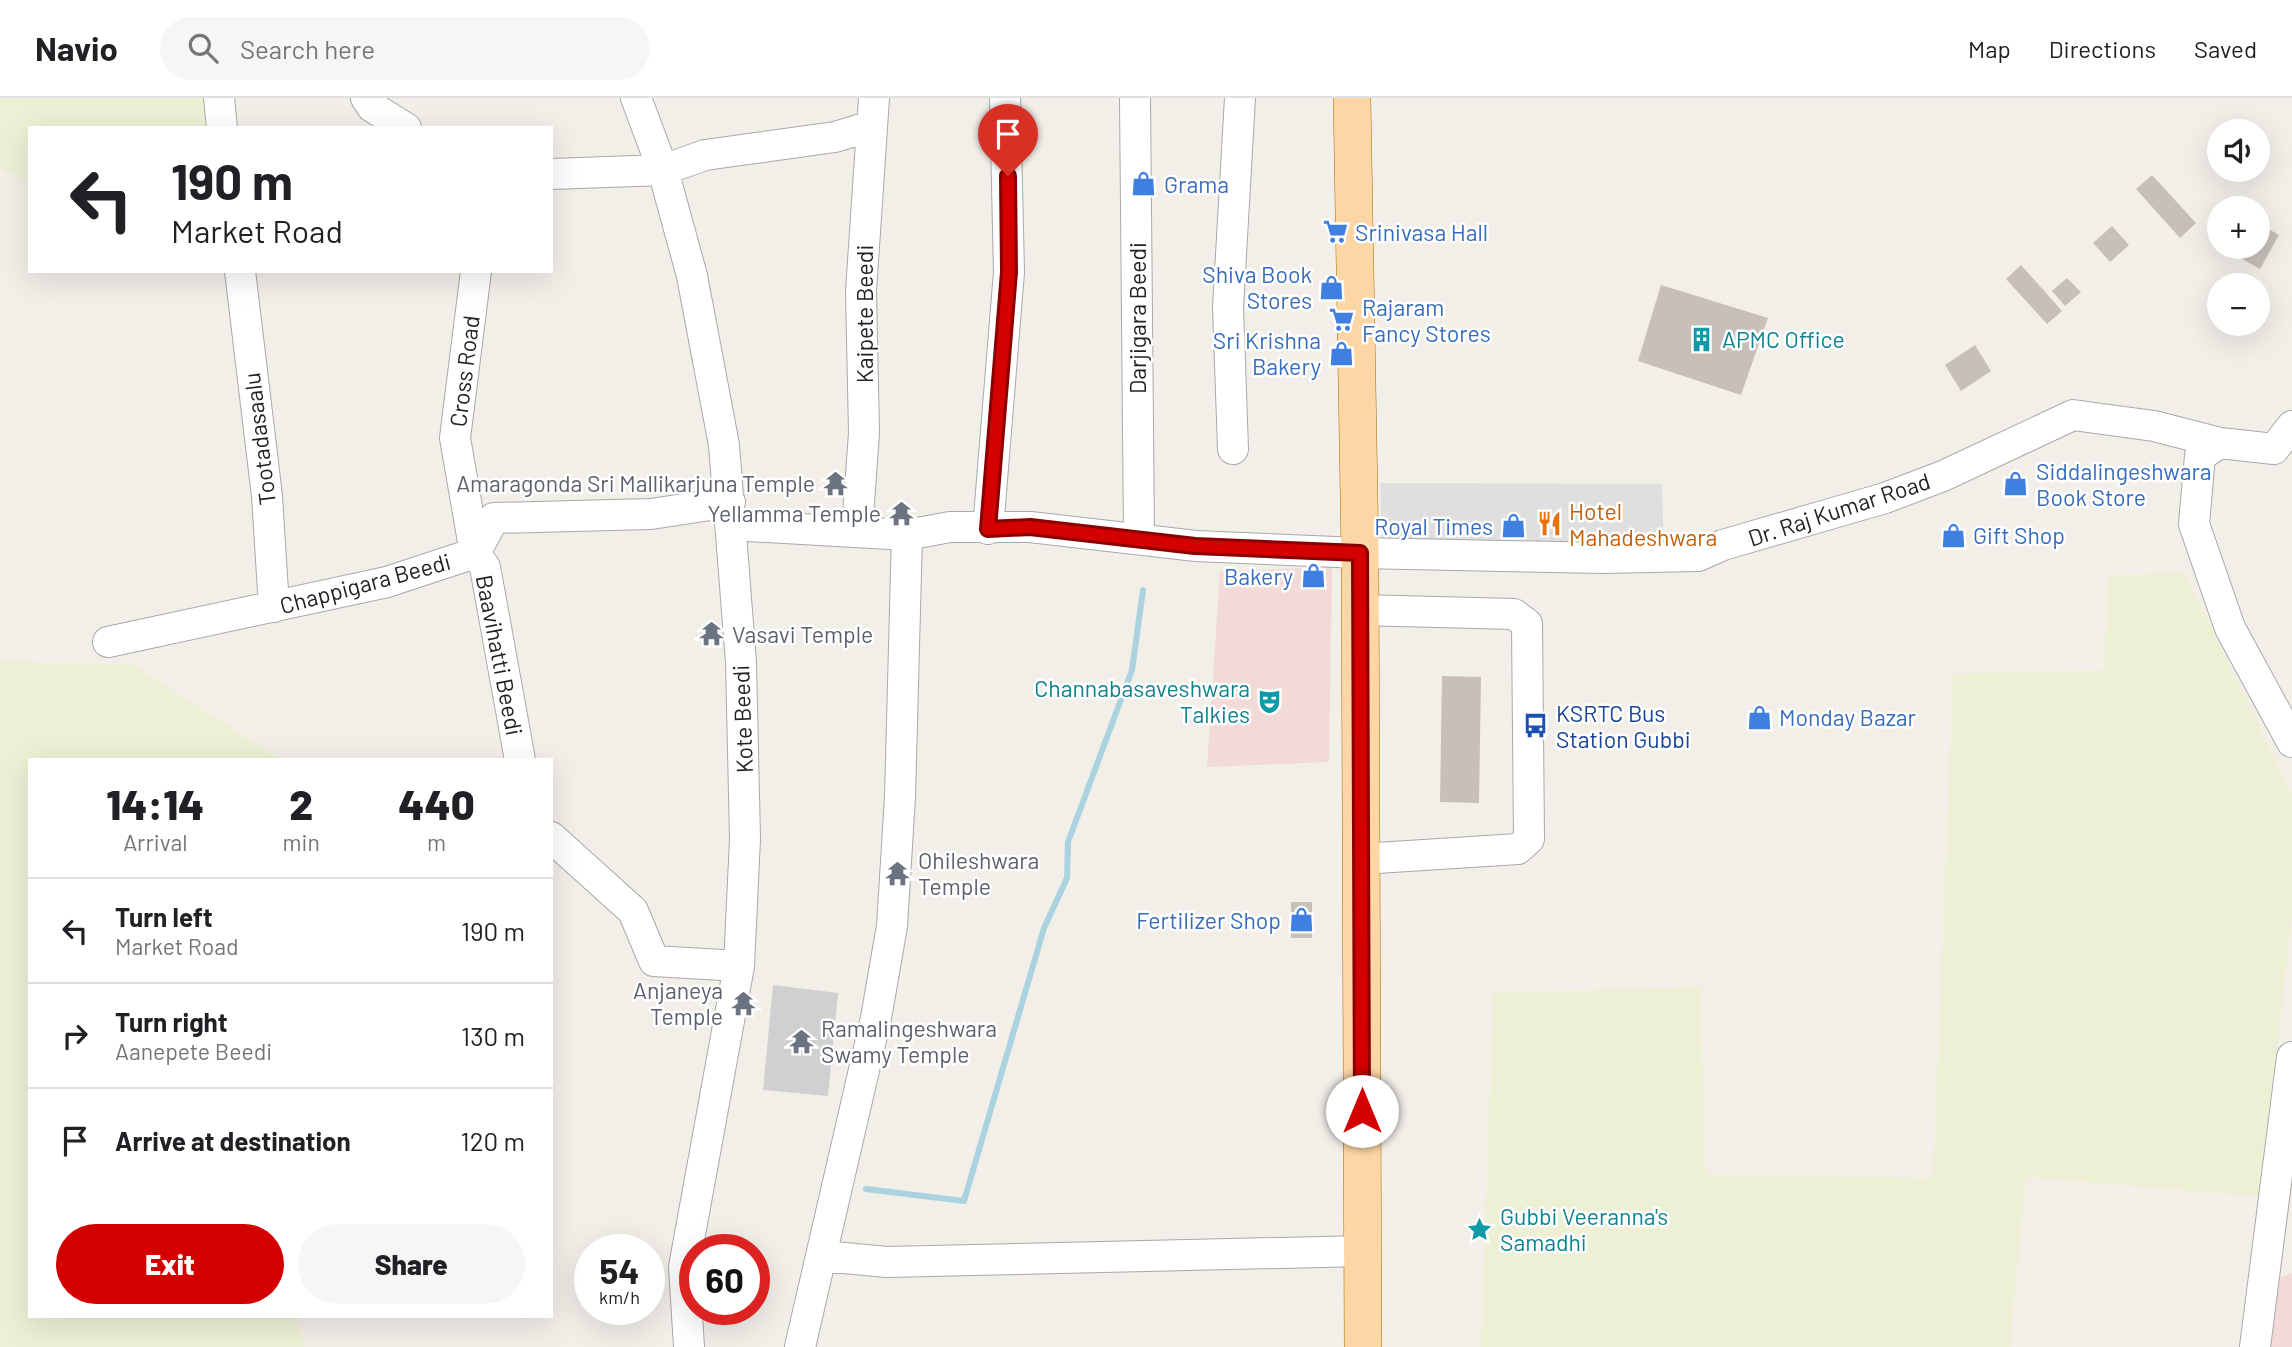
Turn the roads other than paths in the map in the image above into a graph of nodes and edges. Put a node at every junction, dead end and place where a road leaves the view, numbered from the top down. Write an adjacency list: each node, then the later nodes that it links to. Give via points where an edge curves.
1 (219, 98): 9 (street)
2 (366, 98): 10 (street, via 372,107)
3 (636, 98): 11 (street, Kote Beedi)
4 (1005, 98): 19 (street, via 1009,272)
5 (1135, 98): 22 (street, Darjigara Beedi, via 1140,184)
6 (1240, 98): 17 (street, via 1228,307)
7 (1352, 98): 23 (main road)
8 (873, 112): 11 (street, via 835,137 705,155); 20 (street, Kaipete Beedi, via 861,291 864,433)
9 (222, 126)
10 (403, 126)
11 (663, 170): 12 (street); 18 (street, Kote Beedi, via 692,276 724,445)
12 (553, 174)
13 (240, 273): 25 (street, Tootadasaalu, via 267,496)
14 (476, 273): 24 (street, Cross Road, via 455,438)
15 (2220, 443): 16 (street, Dr. Raj Kumar Road); 23 (street, Dr. Raj Kumar Road, via 2154,426 2073,415 1885,498 1698,556); 28 (street, via 2200,456 2194,524 2230,628)
16 (2286, 446)
17 (1233, 449)
18 (730, 514): 20 (street, Dr. Raj Kumar Road); 24 (street, Chappigara Beedi, via 494,518); 32 (street, Kote Beedi, via 741,662 745,825)
19 (988, 529): 21 (street, Dr. Raj Kumar Road, via 950,527); 22 (street, Dr. Raj Kumar Road, via 1030,527)
20 (857, 530): 21 (street, Dr. Raj Kumar Road)
21 (907, 535): 35 (street, via 892,926)
22 (1139, 537): 23 (street, Dr. Raj Kumar Road, via 1195,546)
23 (1360, 553): 26 (main road)
24 (475, 554): 25 (street, Chappigara Beedi, via 387,582); 29 (street, Baavihatti Beedi, via 485,567)
25 (274, 607): 27 (street, Chappigara Beedi)
26 (1360, 610): 31 (main road); 31 (street, via 1514,614 1527,624 1529,826 1529,839 1518,849)
27 (108, 642)
28 (2292, 742)
29 (520, 758)
30 (553, 839): 32 (street, via 633,911 654,961)
31 (1361, 859): 34 (main road)
32 (739, 966): 36 (street, Kote Beedi, via 684,1267)
33 (2292, 1057): 39 (street)
34 (1363, 1251): 35 (street, via 887,1262); 38 (main road)
35 (823, 1256): 37 (street)
36 (690, 1347)
37 (800, 1347)
38 (1363, 1347)
39 (2255, 1347)

